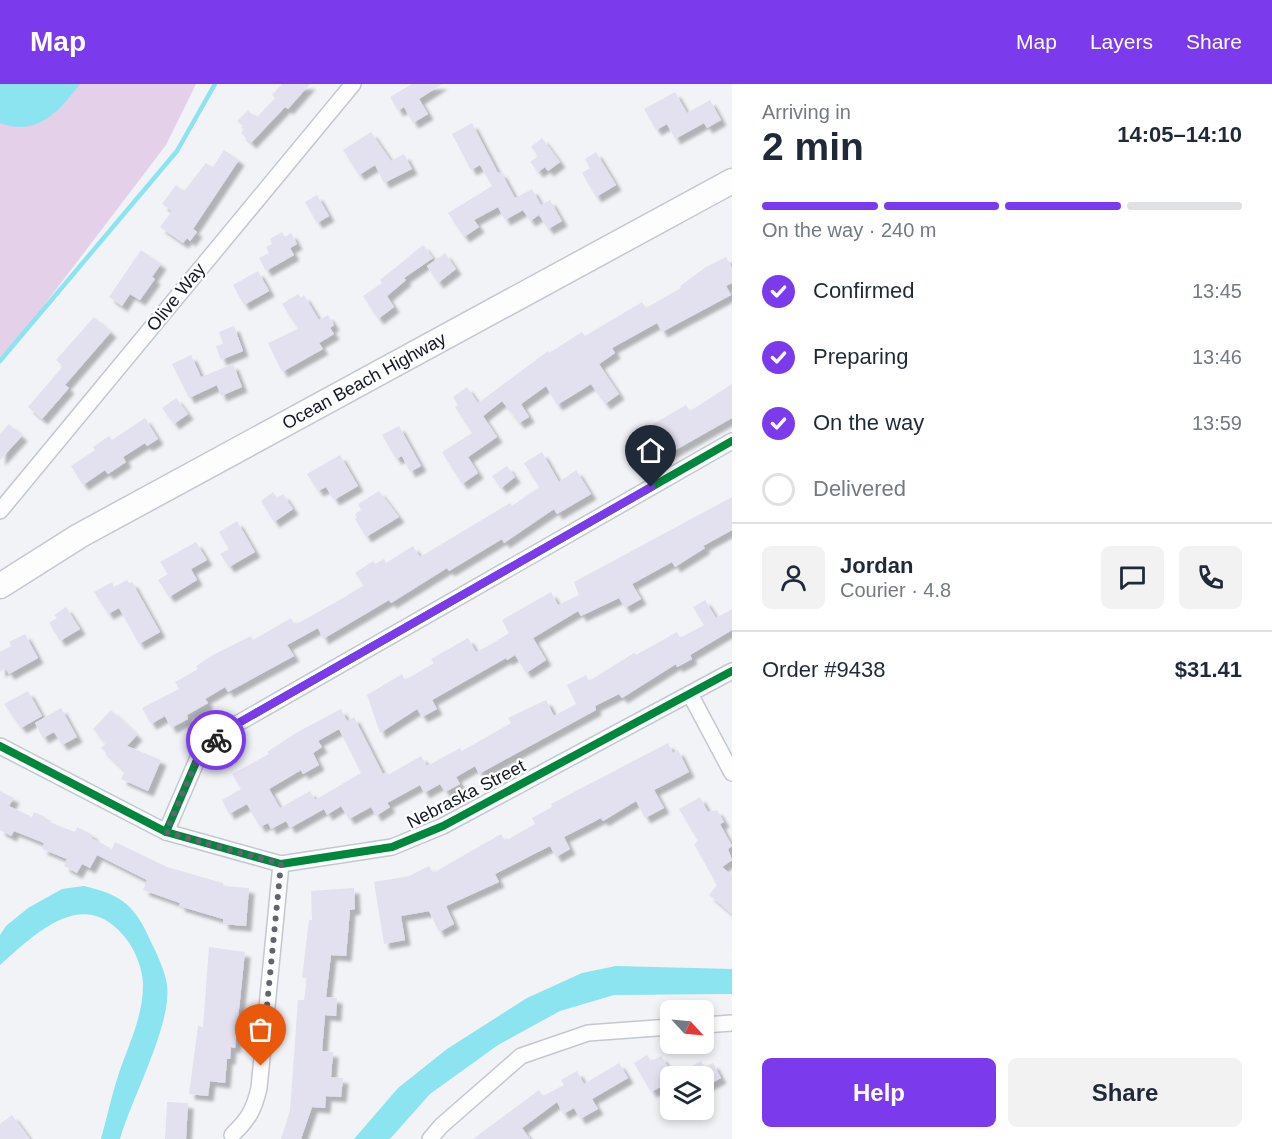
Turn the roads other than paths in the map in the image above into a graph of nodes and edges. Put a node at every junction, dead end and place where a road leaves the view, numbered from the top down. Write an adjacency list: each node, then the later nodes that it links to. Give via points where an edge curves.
1 (353, 84): 4 (street, Olive Way)
2 (732, 181): 5 (main road, Ocean Beach Highway)
3 (732, 441): 10 (street, via 228,729 200,753)
4 (0, 511)
5 (1, 581)
6 (732, 671): 7 (street, Nebraska Street)
7 (690, 694): 9 (street); 11 (street, Nebraska Street, via 443,826 392,847)
8 (0, 746): 10 (street, Nebraska Street)
9 (732, 773)
10 (166, 832): 11 (street, Nebraska Street)
11 (281, 864): 15 (street, via 259,1088 249,1120)
12 (732, 1023): 13 (street)
13 (714, 1024)
14 (660, 1028): 16 (street, via 588,1033 521,1056)
15 (232, 1135)
16 (430, 1139)

